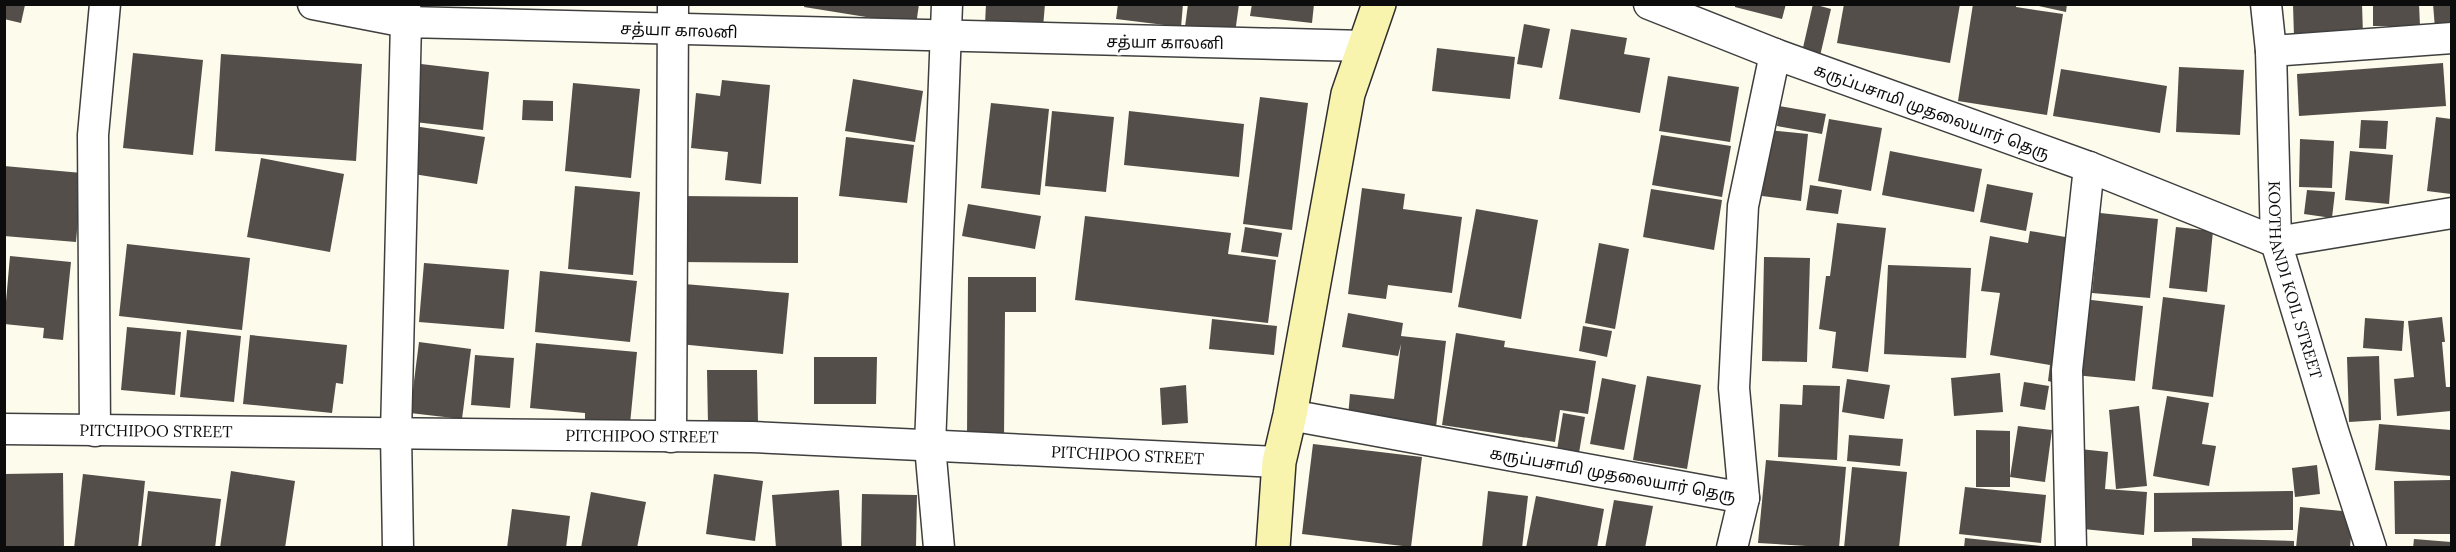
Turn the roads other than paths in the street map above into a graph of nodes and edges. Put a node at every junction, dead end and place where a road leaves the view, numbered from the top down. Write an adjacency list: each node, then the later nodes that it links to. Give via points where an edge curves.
1 (105, 4): 19 (street, via 93,135)
2 (313, 4): 7 (street, சத்யா காலனி)
3 (947, 4): 9 (street)
4 (1379, 4): 11 (main road)
5 (1649, 4): 13 (street, கருப்பசாமி முதலையார் தெரு)
6 (2266, 4): 12 (street, KOOTHANDI KOIL STREET)
7 (405, 13): 8 (street, சத்யா காலனி); 20 (street)
8 (673, 17): 9 (street, சத்யா காலனி); 21 (street)
9 (946, 37): 11 (street, சத்யா காலனி); 22 (street)
10 (2451, 38): 12 (street)
11 (1365, 46): 17 (main road, via 1348,94)
12 (2271, 51): 16 (street, KOOTHANDI KOIL STREET)
13 (1775, 54): 14 (street, கருப்பசாமி முதலையார் தெரு); 24 (street, கருப்பசாமி முதலையார் தெரு, via 1743,206 1734,388)
14 (2089, 167): 16 (street, கருப்பசாமி முதலையார் தெரு); 29 (street, via 2067,370)
15 (2451, 213): 16 (street)
16 (2276, 242): 30 (street, KOOTHANDI KOIL STREET)
17 (1290, 415): 23 (main road); 24 (street, கருப்பசாமி முதலையார் தெரு)
18 (4, 429): 19 (street, PITCHIPOO STREET)
19 (95, 431): 20 (street, PITCHIPOO STREET)
20 (396, 434): 21 (street, PITCHIPOO STREET); 25 (street)
21 (670, 437): 22 (street, PITCHIPOO STREET)
22 (930, 446): 23 (street, PITCHIPOO STREET); 26 (street)
23 (1279, 462): 27 (main road)
24 (1744, 498): 28 (street)
25 (398, 548)
26 (939, 548)
27 (1274, 548)
28 (1732, 548)
29 (2071, 548)
30 (2371, 548)

